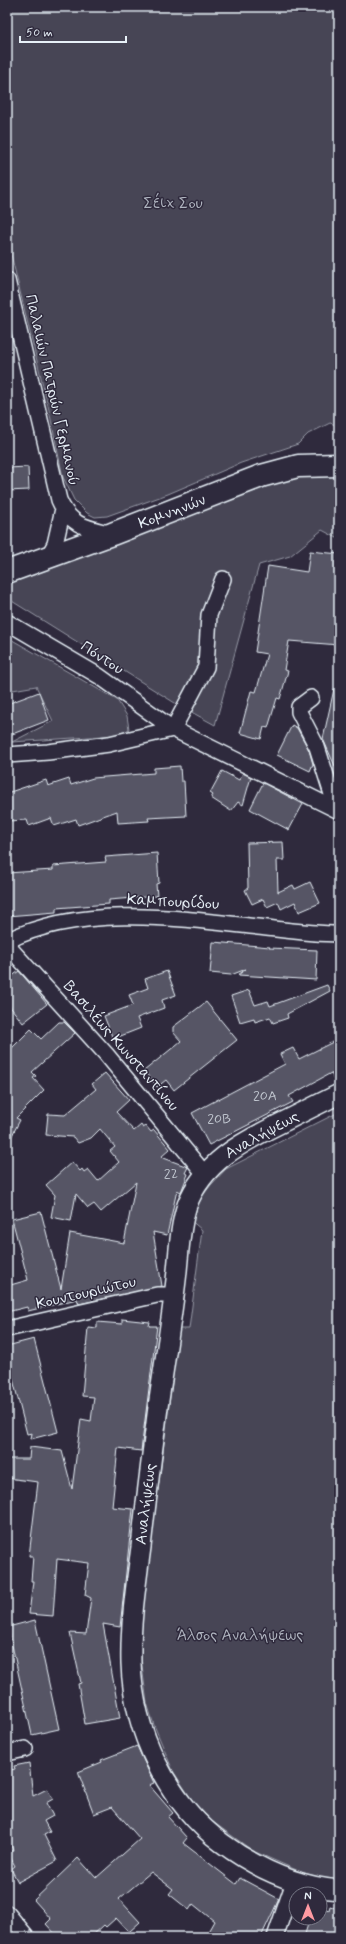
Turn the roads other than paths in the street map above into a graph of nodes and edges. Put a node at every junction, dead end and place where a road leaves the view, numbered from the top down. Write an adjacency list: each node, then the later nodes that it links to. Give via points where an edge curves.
1 (7, 280): 3 (street, Παλαιών Πατρών Γερμανού, via 50,467)
2 (339, 465): 4 (main road, Κομνηνών, via 298,466 261,476)
3 (63, 509): 4 (street, via 84,527); 5 (street, via 55,544)
4 (112, 534): 5 (main road, Κομνηνών)
5 (48, 557): 6 (main road, Κομνηνών)
6 (7, 572)
7 (223, 580): 10 (street, via 209,615 206,666)
8 (7, 622): 10 (street, Πόντου, via 99,676)
9 (311, 698): 12 (street, via 299,707 299,712 317,747)
10 (173, 729): 11 (street, via 109,744); 12 (street, Πόντου)
11 (7, 755)
12 (338, 810)
13 (339, 934): 14 (street, Καμπουρίδου, via 134,916 66,923 25,933)
14 (7, 941)
15 (7, 945): 17 (street, Βασιλέως Κωνσταντίνου, via 106,1054)
16 (339, 1094): 17 (street, Αναλήψεως, via 242,1143 222,1156)
17 (204, 1173): 18 (street, Αναλήψεως, via 185,1210)
18 (174, 1295): 19 (street, Κουντουριώτου, via 157,1295); 22 (street, Αναλήψεως, via 150,1467 133,1618 131,1663 136,1700 144,1731 160,1768 173,1793 188,1812 208,1832 235,1852 265,1870)
19 (7, 1329)
20 (25, 1749): 21 (street)
21 (7, 1753)
22 (294, 1882): 23 (street, Αναλήψεως); 26 (street)
23 (339, 1890)
24 (7, 1913): 25 (street)
25 (27, 1937)
26 (275, 1937)

